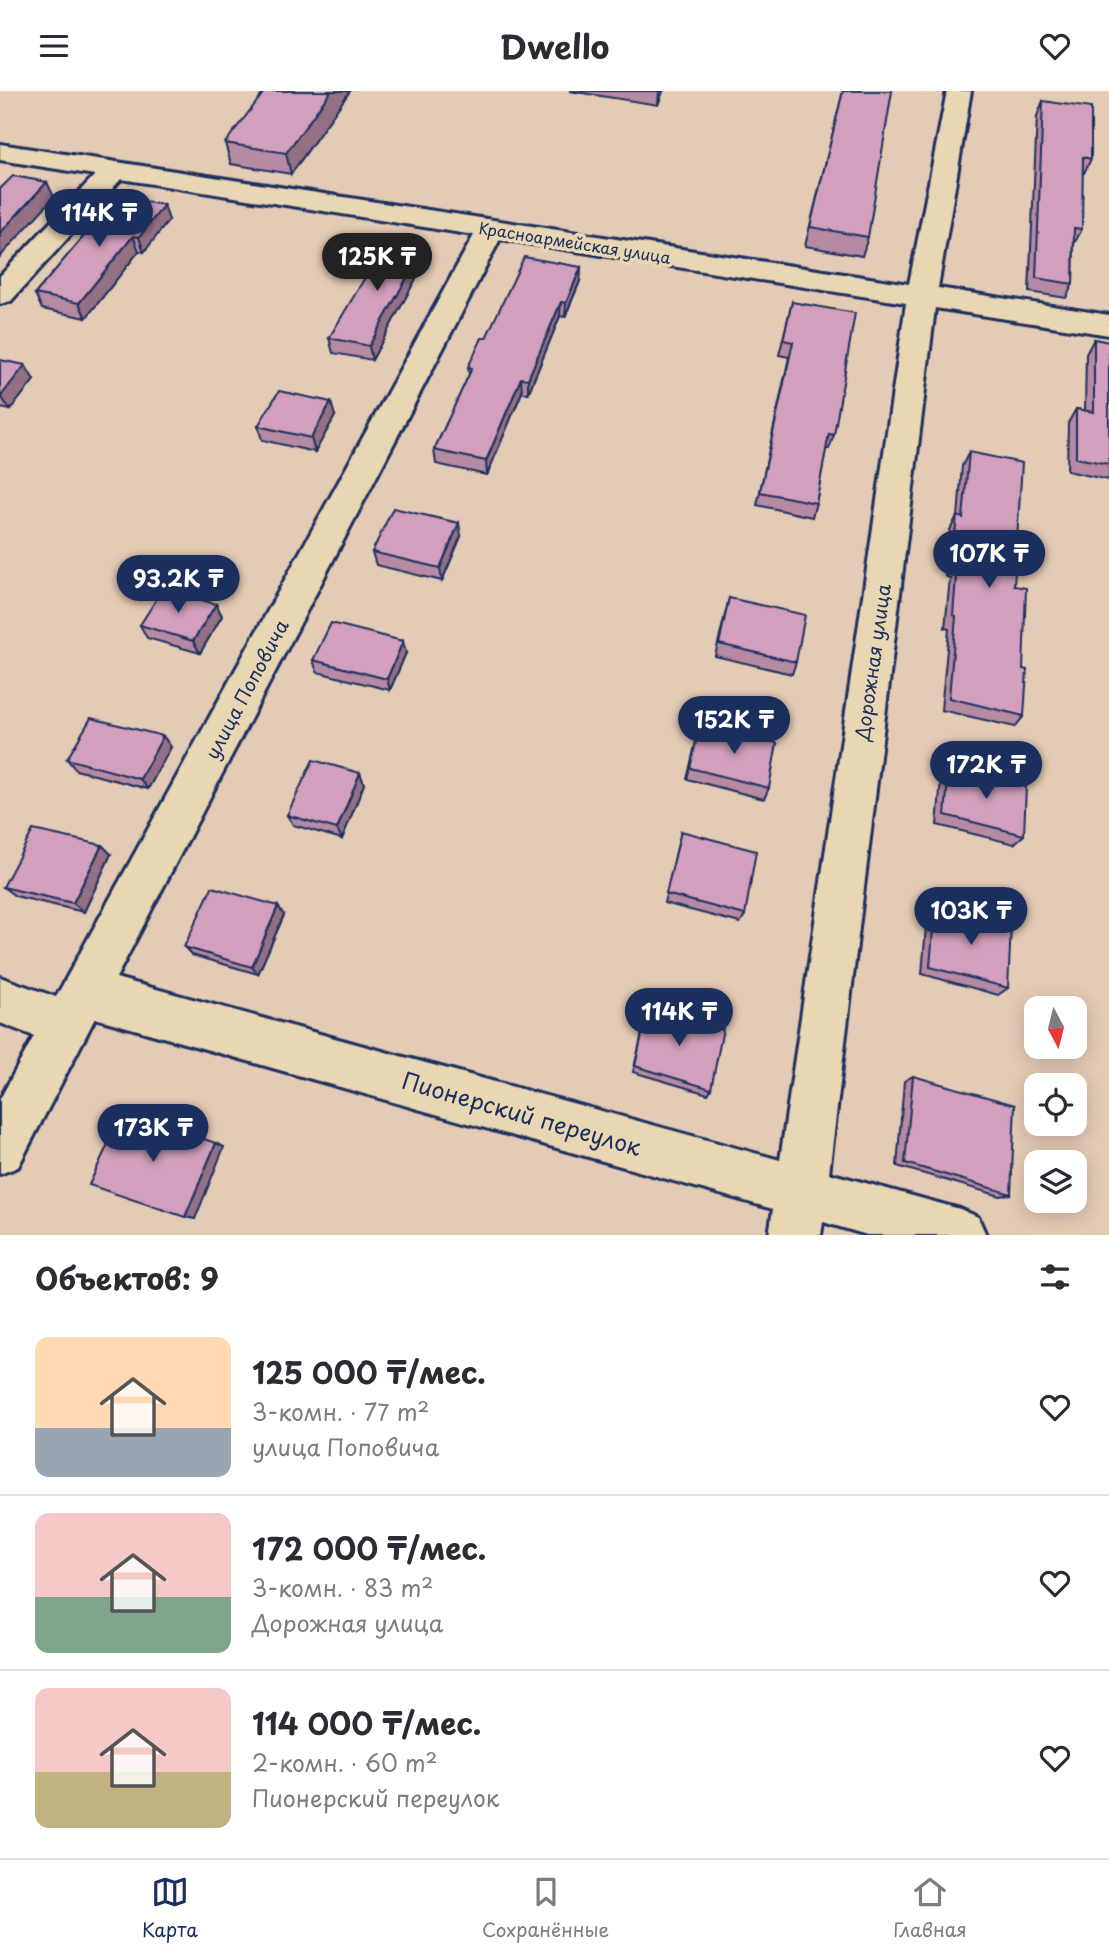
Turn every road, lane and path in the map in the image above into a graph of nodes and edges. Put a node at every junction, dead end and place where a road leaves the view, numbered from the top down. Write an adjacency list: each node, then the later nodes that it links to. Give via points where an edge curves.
1 (958, 91): 6 (street, Дорожная улица)
2 (0, 152): 3 (street, Красноармейская улица)
3 (114, 170): 4 (street, Красноармейская улица); 5 (street)
4 (491, 229): 6 (street, Красноармейская улица); 9 (street, улица Поповича)
5 (0, 294)
6 (922, 296): 7 (street, Красноармейская улица); 11 (street, Дорожная улица)
7 (1109, 325)
8 (0, 1000): 9 (street, Пионерский переулок)
9 (76, 1008): 10 (street, улица Поповича); 11 (street, Пионерский переулок)
10 (0, 1149)
11 (798, 1213): 12 (street, Пионерский переулок)
12 (960, 1235)

